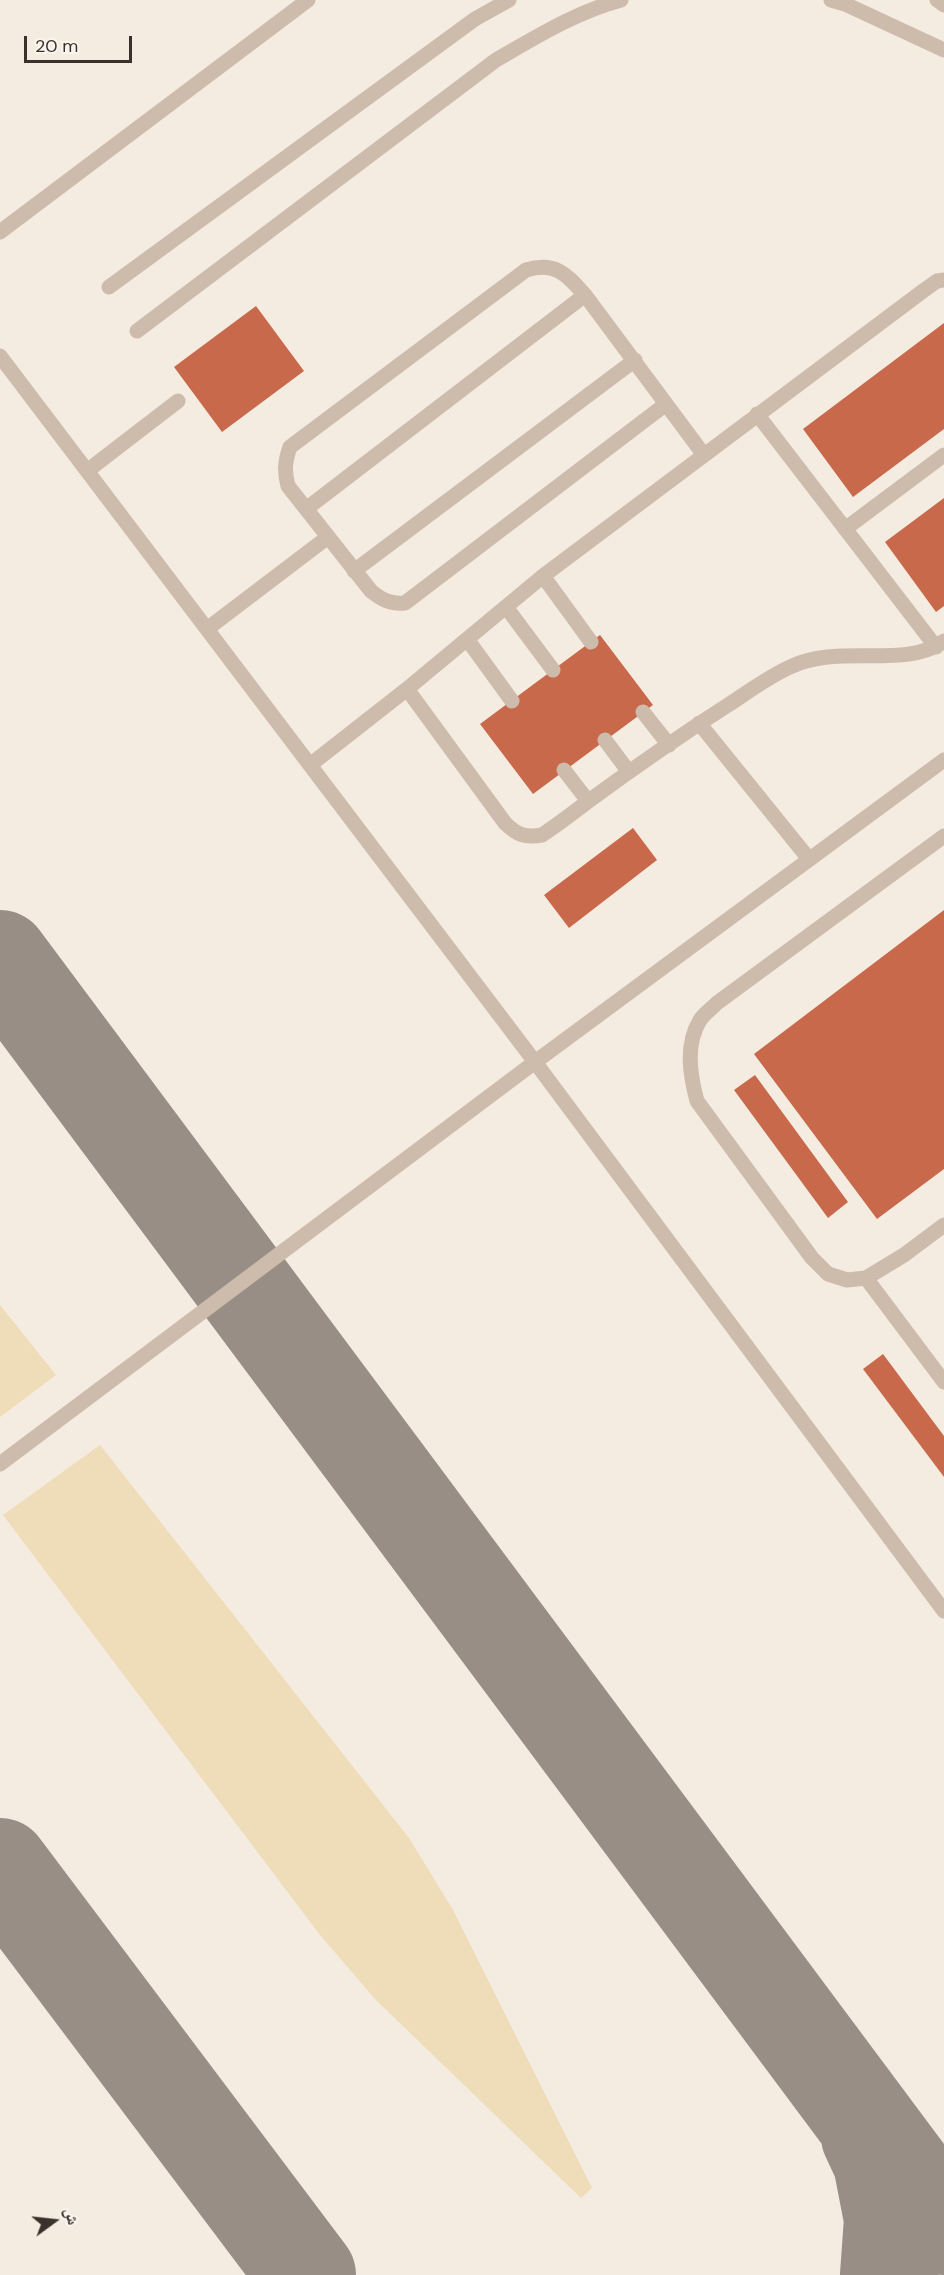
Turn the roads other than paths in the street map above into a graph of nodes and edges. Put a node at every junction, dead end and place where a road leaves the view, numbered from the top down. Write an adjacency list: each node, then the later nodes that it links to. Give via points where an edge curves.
1 (308, 0): 8 (lane)
2 (509, 0): 10 (lane, via 475,19)
3 (621, 0): 12 (lane, via 547,30 496,60)
4 (831, 0): 7 (lane)
5 (937, 0): 6 (lane)
6 (944, 5)
7 (944, 50)
8 (0, 232)
9 (944, 280): 17 (lane, via 937,281)
10 (109, 287)
11 (585, 295): 14 (lane); 21 (lane); 21 (lane, via 556,269 538,266 526,270 290,447 285,459 288,486)
12 (137, 331)
13 (0, 356): 20 (lane)
14 (635, 360): 16 (lane); 24 (lane)
15 (178, 401): 20 (lane)
16 (666, 404): 18 (lane); 24 (lane, via 405,603 392,604 380,599)
17 (757, 414): 18 (lane); 22 (lane)
18 (704, 455): 25 (lane)
19 (944, 456): 22 (lane)
20 (87, 471): 27 (lane)
21 (306, 509): 23 (lane)
22 (845, 529): 30 (lane)
23 (328, 537): 24 (lane); 27 (lane)
24 (354, 571)
25 (543, 576): 26 (lane); 29 (lane)
26 (506, 607): 28 (lane); 31 (lane)
27 (207, 629): 39 (lane)
28 (467, 639): 32 (lane); 33 (lane)
29 (591, 642)
30 (940, 644): 35 (lane, via 919,653 811,659 773,676)
31 (553, 670)
32 (407, 690): 39 (lane); 42 (lane, via 515,833 528,837 542,835)
33 (512, 701)
34 (643, 712): 37 (lane)
35 (699, 723): 37 (lane); 44 (lane)
36 (605, 740): 41 (lane)
37 (669, 745): 41 (lane)
38 (944, 760): 44 (lane)
39 (310, 765): 45 (lane)
40 (564, 770): 42 (lane)
41 (629, 772): 42 (lane)
42 (588, 801)
43 (944, 836): 47 (lane, via 717,1003 700,1021 692,1043 690,1072 697,1101 812,1258 828,1274 847,1280)
44 (809, 859): 45 (lane)
45 (535, 1062): 49 (lane); 50 (lane)
46 (944, 1225): 47 (lane)
47 (866, 1278): 48 (lane)
48 (944, 1382)
49 (0, 1464)
50 (944, 1611)

